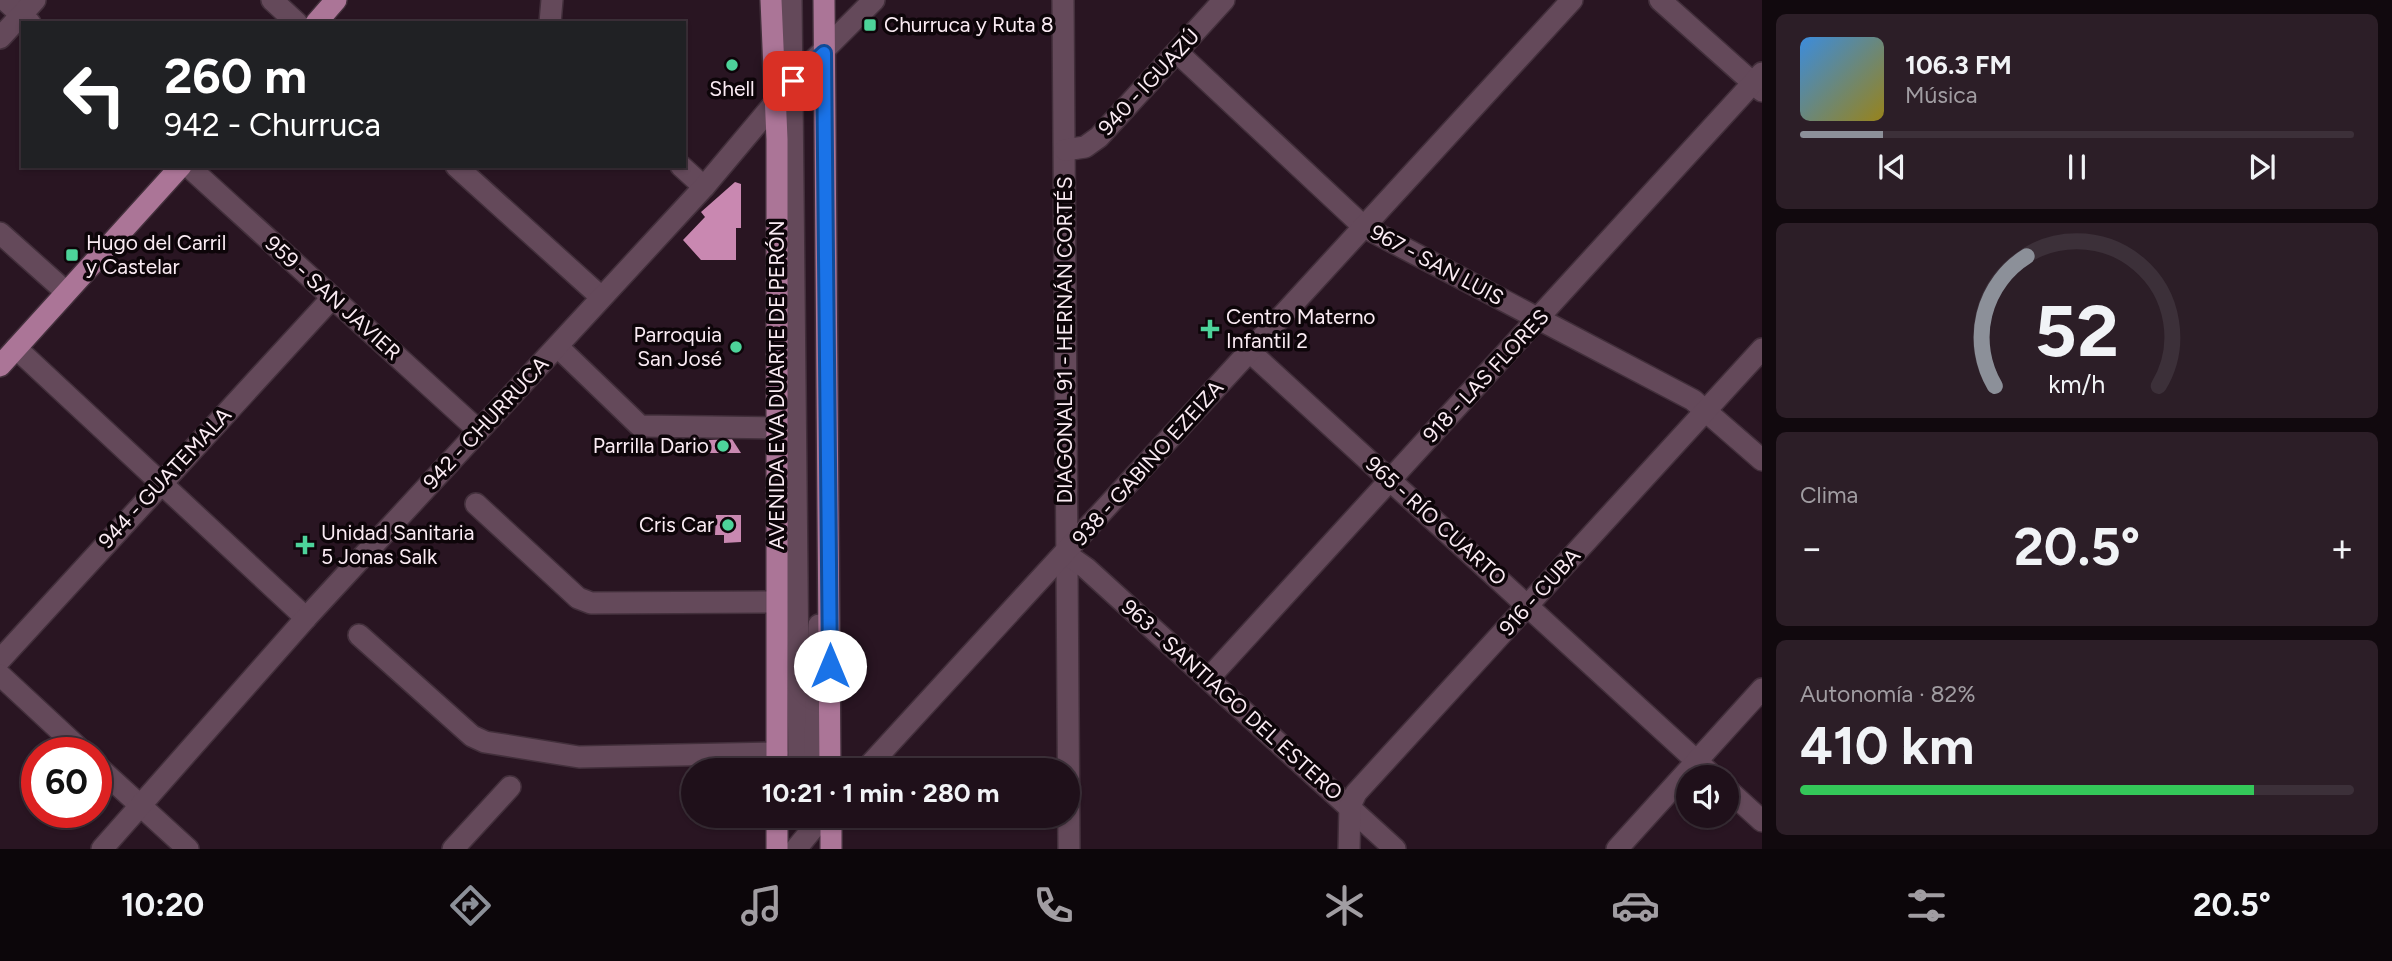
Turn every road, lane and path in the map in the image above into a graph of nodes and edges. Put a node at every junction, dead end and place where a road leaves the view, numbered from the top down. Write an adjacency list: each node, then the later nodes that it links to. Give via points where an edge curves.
1 (5, 0): 14 (street)
2 (272, 0): 15 (street)
3 (336, 0): 16 (main road)
4 (552, 0): 17 (street)
5 (771, 0): 23 (main road, AVENIDA EVA DUARTE DE PERÓN)
6 (791, 0): 21 (street)
7 (805, 0): 21 (street)
8 (824, 0): 20 (main road)
9 (874, 0): 20 (street, 942 - CHURRUCA)
10 (1063, 0): 24 (street, DIAGONAL 91 - HERNÁN CORTÉS)
11 (1224, 0): 19 (street, 940 - IGUAZÚ)
12 (1572, 0): 30 (street, 938 - GABINO EZEIZA)
13 (1660, 0): 22 (street)
14 (29, 13): 18 (street)
15 (295, 21)
16 (318, 21)
17 (550, 21)
18 (0, 38)
19 (1177, 52): 24 (street, 940 - IGUAZÚ, via 1092,144); 30 (street, 967 - SAN LUIS)
20 (824, 53): 21 (street, 942 - CHURRUCA); 48 (main road)
21 (799, 74): 23 (street, 942 - CHURRUCA); 60 (street); 61 (street)
22 (1759, 82): 35 (street, 918 - LAS FLORES)
23 (775, 104): 29 (street, 942 - CHURRUCA); 42 (main road, AVENIDA EVA DUARTE DE PERÓN)
24 (1065, 150): 49 (street, DIAGONAL 91 - HERNÁN CORTÉS)
25 (179, 168): 32 (main road)
26 (190, 168): 34 (street, 959 - SAN JAVIER)
27 (458, 168): 33 (street)
28 (683, 168): 29 (street)
29 (704, 187): 33 (street, 942 - CHURRUCA)
30 (1364, 227): 35 (street, 967 - SAN LUIS); 39 (street, 938 - GABINO EZEIZA)
31 (0, 233): 32 (street)
32 (66, 292): 37 (main road)
33 (601, 297): 36 (street, 942 - CHURRUCA)
34 (332, 298): 43 (street, 959 - SAN JAVIER); 46 (street, 944 - GUATEMALA)
35 (1541, 318): 41 (street, 967 - SAN LUIS); 45 (street, 918 - LAS FLORES)
36 (558, 347): 42 (street, via 640,426); 43 (street, 942 - CHURRUCA)
37 (16, 348): 40 (main road); 46 (street)
38 (1762, 349): 41 (street, 916 - CUBA)
39 (1249, 351): 45 (street, 965 - RÍO CUARTO); 49 (street, 938 - GABINO EZEIZA)
40 (0, 366)
41 (1706, 410): 44 (street, 967 - SAN LUIS); 51 (street, 916 - CUBA)
42 (777, 428): 50 (main road, AVENIDA EVA DUARTE DE PERÓN)
43 (478, 430): 52 (street, 942 - CHURRUCA)
44 (1762, 460)
45 (1391, 480): 51 (street, 965 - RÍO CUARTO); 56 (street, 918 - LAS FLORES)
46 (159, 483): 52 (street); 54 (street, 944 - GUATEMALA)
47 (476, 504): 50 (street, via 578,597 591,603)
48 (828, 509): 62 (street); 63 (main road)
49 (1066, 554): 56 (street, 963 - SANTIAGO DEL ESTERO); 64 (street, 938 - GABINO EZEIZA); 79 (street, DIAGONAL 91 - HERNÁN CORTÉS)
50 (777, 602): 59 (main road, AVENIDA EVA DUARTE DE PERÓN)
51 (1528, 606): 66 (street, 965 - RÍO CUARTO); 72 (street, 916 - CUBA, via 1356,793)
52 (306, 618): 71 (street, 942 - CHURRUCA)
53 (359, 635): 65 (street, via 472,736 485,742 579,757)
54 (0, 660)
55 (0, 675): 58 (street)
56 (1209, 678): 72 (street, 963 - SANTIAGO DEL ESTERO)
57 (1762, 689): 66 (street)
58 (67, 737)
59 (777, 758)
60 (799, 758)
61 (813, 758)
62 (814, 758)
63 (830, 758)
64 (876, 758)
65 (681, 759)
66 (1696, 761): 67 (street, 965 - RÍO CUARTO); 82 (street)
67 (1700, 765)
68 (112, 780): 71 (street)
69 (510, 787): 77 (street)
70 (1739, 800): 73 (street)
71 (140, 806): 75 (street, 942 - CHURRUCA); 76 (street)
72 (1350, 806): 80 (street); 81 (street, 963 - SANTIAGO DEL ESTERO)
73 (1762, 821)
74 (831, 828): 78 (main road)
75 (102, 849)
76 (188, 849)
77 (453, 849)
78 (831, 849)
79 (1069, 849)
80 (1349, 849)
81 (1395, 849)
82 (1617, 849)

